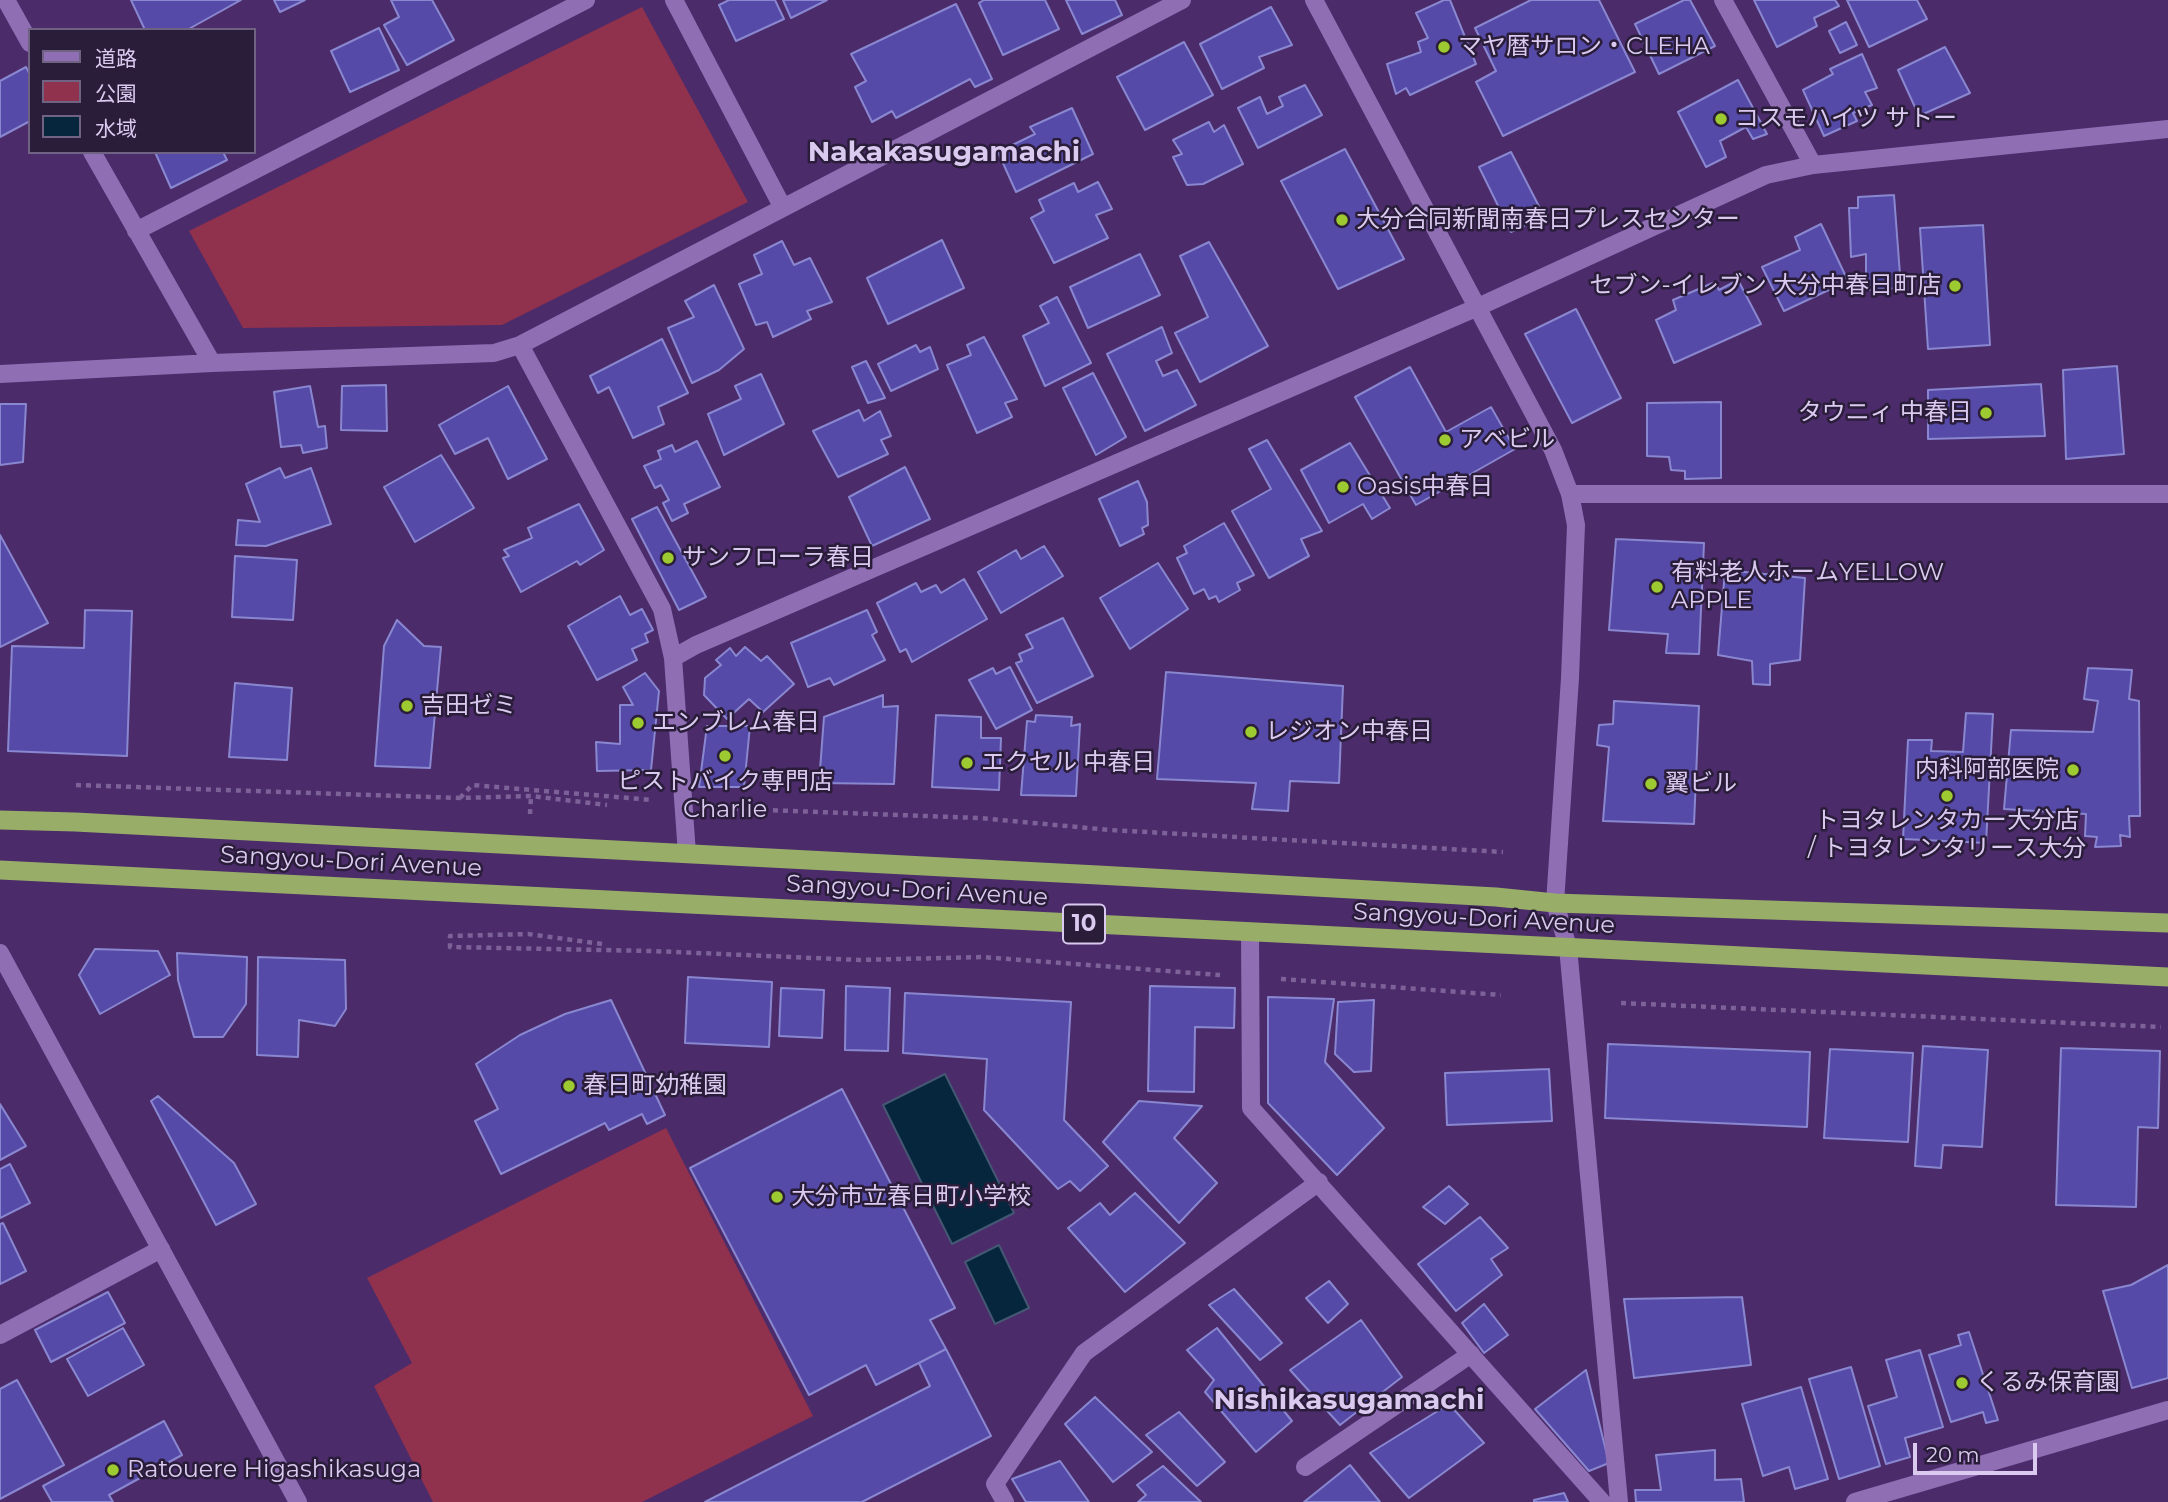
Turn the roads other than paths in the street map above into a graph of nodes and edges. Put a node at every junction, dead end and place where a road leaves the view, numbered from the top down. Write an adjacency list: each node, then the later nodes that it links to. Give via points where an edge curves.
1 (6, 0): 7 (street)
2 (586, 0): 12 (street)
3 (674, 0): 11 (street)
4 (1182, 0): 11 (street)
5 (1314, 0): 13 (street)
6 (1723, 0): 10 (street)
7 (28, 39)
8 (2168, 129): 10 (street)
9 (93, 154): 12 (street)
10 (1812, 165): 13 (street, via 1766,175)
11 (783, 208): 14 (street)
12 (136, 231): 15 (street)
13 (1478, 307): 17 (street, via 1553,450); 19 (street)
14 (520, 345): 15 (street, via 494,353); 19 (street, via 662,609)
15 (212, 363): 16 (street)
16 (0, 374)
17 (1570, 494): 18 (street); 23 (street, via 1576,525)
18 (2168, 494)
19 (673, 659): 21 (street)
20 (0, 820): 21 (highway, Sangyou-Dori Avenue / 10)
21 (687, 854): 23 (highway, Sangyou-Dori Avenue / 10)
22 (0, 870): 25 (highway, Sangyou-Dori Avenue / 10)
23 (1555, 903): 24 (highway, Sangyou-Dori Avenue / 10); 26 (street)
24 (2168, 923)
25 (1250, 932): 26 (highway, Sangyou-Dori Avenue / 10); 29 (street, via 1251,1108)
26 (1568, 947): 28 (highway, Sangyou-Dori Avenue / 10); 38 (street)
27 (0, 953): 30 (street)
28 (2168, 977)
29 (1319, 1182): 32 (street); 36 (street, via 1084,1353 995,1483)
30 (161, 1249): 31 (street); 35 (street)
31 (0, 1335)
32 (1471, 1354): 34 (street); 37 (street)
33 (2168, 1410): 39 (street)
34 (1305, 1467)
35 (298, 1502)
36 (1005, 1502)
37 (1602, 1502)
38 (1619, 1502)
39 (1855, 1502)

